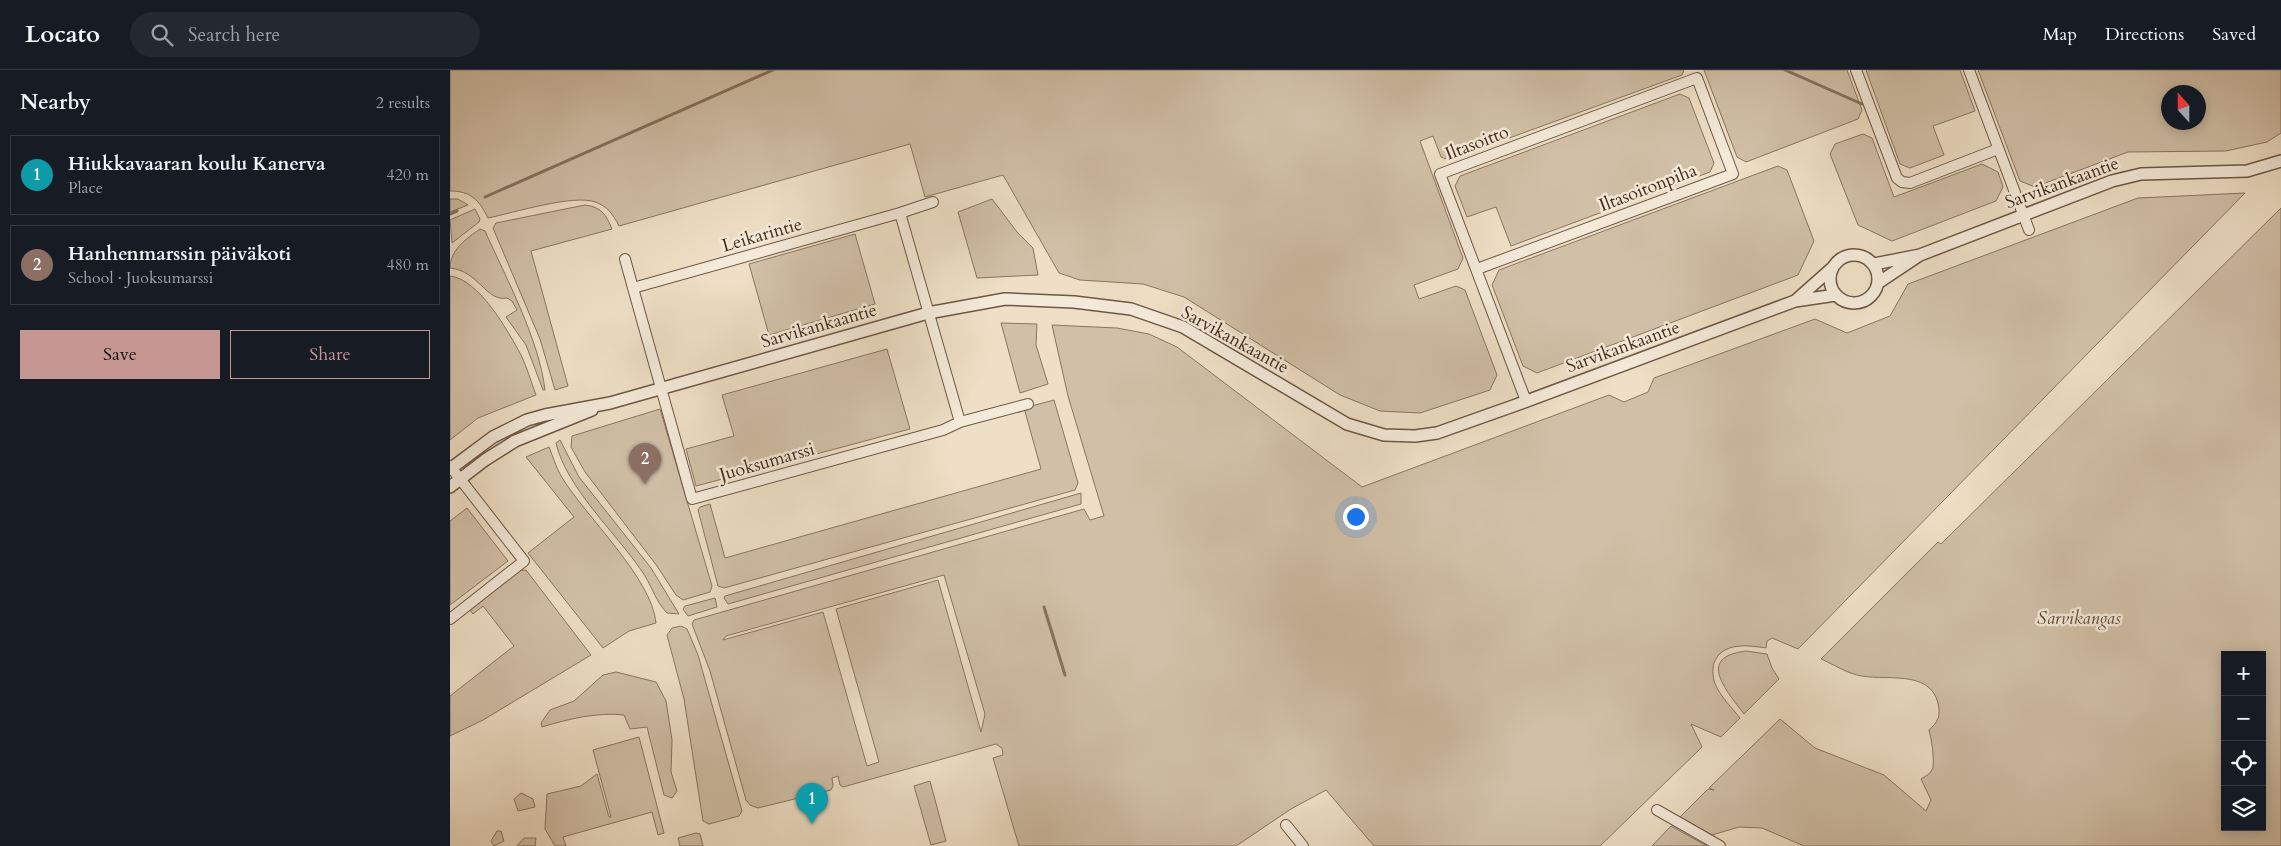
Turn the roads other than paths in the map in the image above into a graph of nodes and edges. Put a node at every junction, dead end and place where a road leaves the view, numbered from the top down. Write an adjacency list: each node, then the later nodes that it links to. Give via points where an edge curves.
1 (1856, 70): 4 (street, via 1897,178 1902,182 1910,183)
2 (1969, 70): 4 (street)
3 (1697, 78): 13 (street, Iltasoitonpiha, via 1733,174); 13 (street, Iltasoitto, via 1440,174)
4 (1998, 149): 8 (street)
5 (2281, 162): 8 (street, Sarvikankaantie, via 2247,171 2141,174 2112,181)
6 (933, 202): 7 (street, Leikarintie)
7 (900, 213): 16 (street, Leikarintie); 19 (street)
8 (2023, 215): 9 (street); 10 (street, Sarvikankaantie)
9 (2029, 230)
10 (1920, 255): 12 (street, Sarvikankaantie); 15 (street, Sarvikankaantie)
11 (624, 260): 16 (street)
12 (1874, 264): 14 (street, Sarvikankaantie, via 1868,258 1851,254 1836,262); 15 (street)
13 (1477, 269): 21 (street, Iltasoitto)
14 (1832, 269): 17 (street, via 1830,282); 18 (street, Sarvikankaantie)
15 (1878, 283): 17 (street, Sarvikankaantie, via 1869,298 1860,302 1851,303)
16 (633, 288): 20 (street)
17 (1836, 294): 18 (street, Sarvikankaantie)
18 (1795, 301): 21 (street, Sarvikankaantie)
19 (928, 313): 20 (street, Sarvikankaantie); 21 (street, Sarvikankaantie, via 1004,299 1074,302 1131,309 1183,327 1333,417 1384,435 1438,433); 24 (street)
20 (661, 389): 22 (street, Sarvikankaantie); 24 (street, Juoksumarssi, via 692,500 943,430)
21 (1526, 401)
22 (610, 403): 25 (street, Sarvikankaantie, via 527,420 494,437); 26 (street, Sarvikankaantie, via 515,441)
23 (1028, 404): 24 (street, Juoksumarssi)
24 (960, 422)
25 (450, 468): 26 (street)
26 (460, 479): 27 (street, Sarvikankaantie); 28 (street, via 524,561)
27 (450, 487)
28 (450, 619)
29 (1656, 810): 32 (street)
30 (1286, 825): 31 (street)
31 (1303, 846)
32 (1720, 846)

